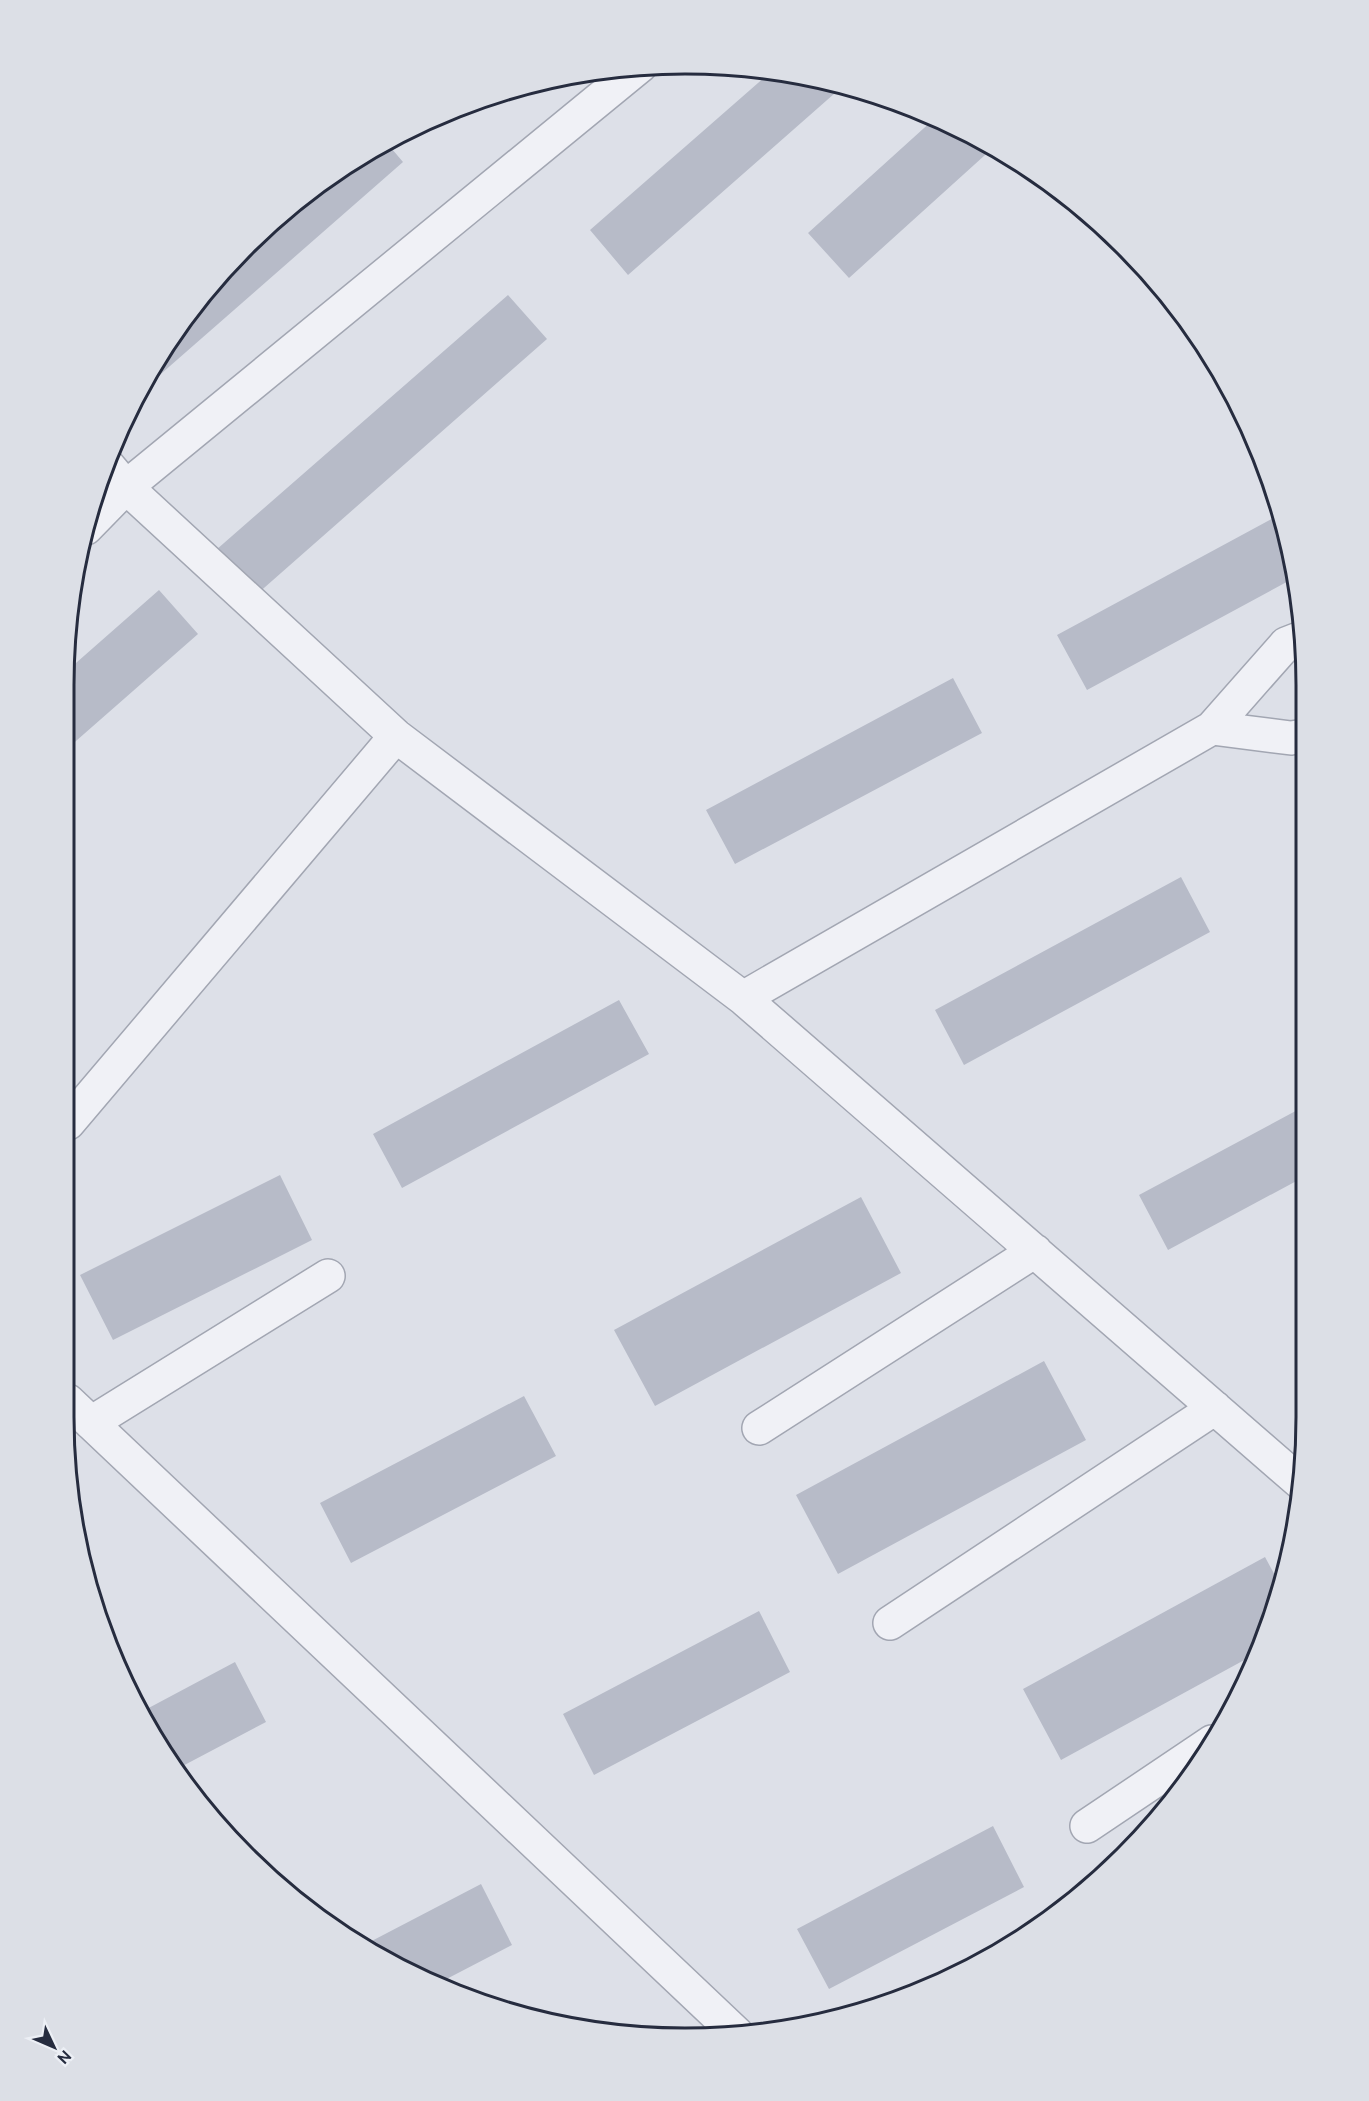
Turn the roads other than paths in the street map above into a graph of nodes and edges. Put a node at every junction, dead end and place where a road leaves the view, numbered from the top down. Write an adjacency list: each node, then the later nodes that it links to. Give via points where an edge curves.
1 (627, 77): 3 (street)
2 (112, 471): 3 (street)
3 (126, 487): 4 (street); 7 (street)
4 (97, 517)
5 (1294, 641): 6 (street, via 1286,644)
6 (1212, 728): 8 (street); 9 (street)
7 (396, 736): 9 (street); 10 (street)
8 (1296, 737)
9 (743, 998): 11 (street)
10 (74, 1116)
11 (1035, 1251): 13 (street); 15 (street)
12 (328, 1276): 14 (street)
13 (1215, 1408): 16 (street); 17 (street)
14 (80, 1412): 20 (street)
15 (759, 1428)
16 (1292, 1475)
17 (890, 1623)
18 (1194, 1754): 19 (street)
19 (1087, 1826)
20 (728, 2026)

